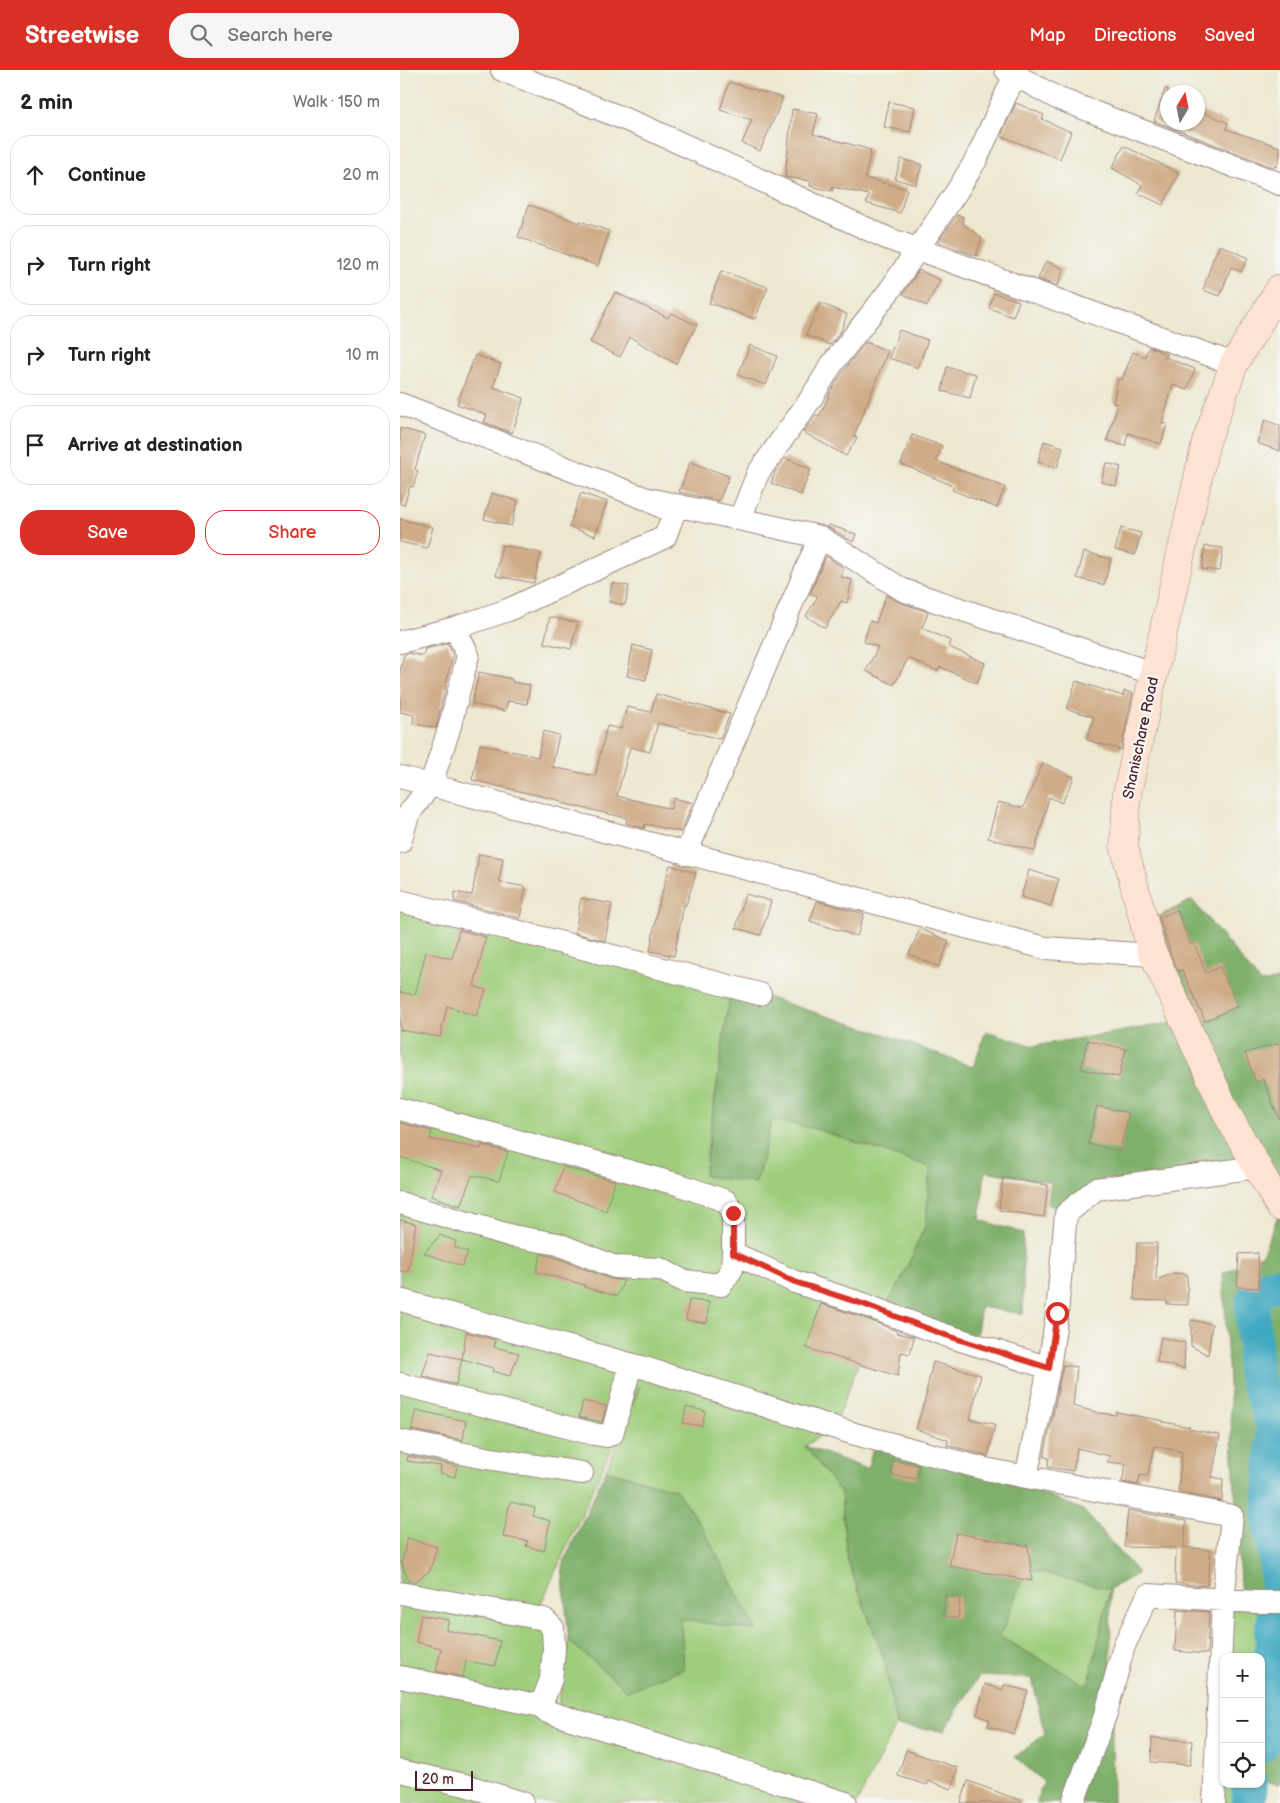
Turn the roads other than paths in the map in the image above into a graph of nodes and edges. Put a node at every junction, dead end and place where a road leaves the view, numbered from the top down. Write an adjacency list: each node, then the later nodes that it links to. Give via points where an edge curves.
1 (502, 70): 4 (street, via 647,128)
2 (1013, 71): 3 (street, via 1057,98); 4 (street, via 976,160)
3 (1280, 184)
4 (917, 249): 6 (street); 9 (street, via 890,290 832,364 758,473)
5 (1280, 288): 6 (street, Shanischare Road)
6 (1234, 364): 13 (street, Shanischare Road, via 1206,442)
7 (400, 404): 8 (street)
8 (644, 498): 9 (street); 11 (street, via 674,513 665,537 508,610)
9 (740, 518): 10 (street)
10 (820, 537): 13 (street, via 903,590); 17 (street)
11 (455, 628): 12 (street); 15 (street, via 468,655)
12 (400, 642)
13 (1155, 674): 19 (street, Shanischare Road, via 1127,793 1124,846)
14 (400, 777): 15 (street)
15 (431, 784): 16 (street, via 408,815); 17 (street)
16 (400, 842)
17 (686, 854): 19 (street, via 1045,948)
18 (400, 901): 20 (street)
19 (1154, 955): 22 (street, Shanischare Road, via 1226,1114)
20 (760, 994)
21 (400, 1110): 25 (street, via 680,1185 726,1201 733,1213)
22 (1258, 1167): 24 (street, Shanischare Road); 28 (street, via 1096,1189 1066,1214)
23 (400, 1204): 25 (street, via 512,1236 558,1244 615,1266 660,1269 684,1281 720,1285 732,1269)
24 (1280, 1207)
25 (733, 1253): 28 (street, via 795,1282)
26 (400, 1300): 27 (street)
27 (631, 1364): 29 (street, via 612,1434 606,1436); 32 (street, via 855,1434)
28 (1049, 1368): 32 (street)
29 (400, 1384)
30 (400, 1441): 31 (street)
31 (582, 1473)
32 (1026, 1477): 34 (street, via 1232,1516)
33 (400, 1593): 37 (street, via 544,1619 553,1628 554,1650 551,1679)
34 (1223, 1600): 35 (street); 41 (street, via 1148,1595 1124,1646 1106,1713); 42 (street)
35 (1280, 1602)
36 (400, 1677): 37 (street)
37 (542, 1706): 40 (street, via 545,1710)
38 (400, 1771): 39 (street, via 466,1785)
39 (523, 1803)
40 (846, 1803)
41 (1073, 1803)
42 (1214, 1803)

